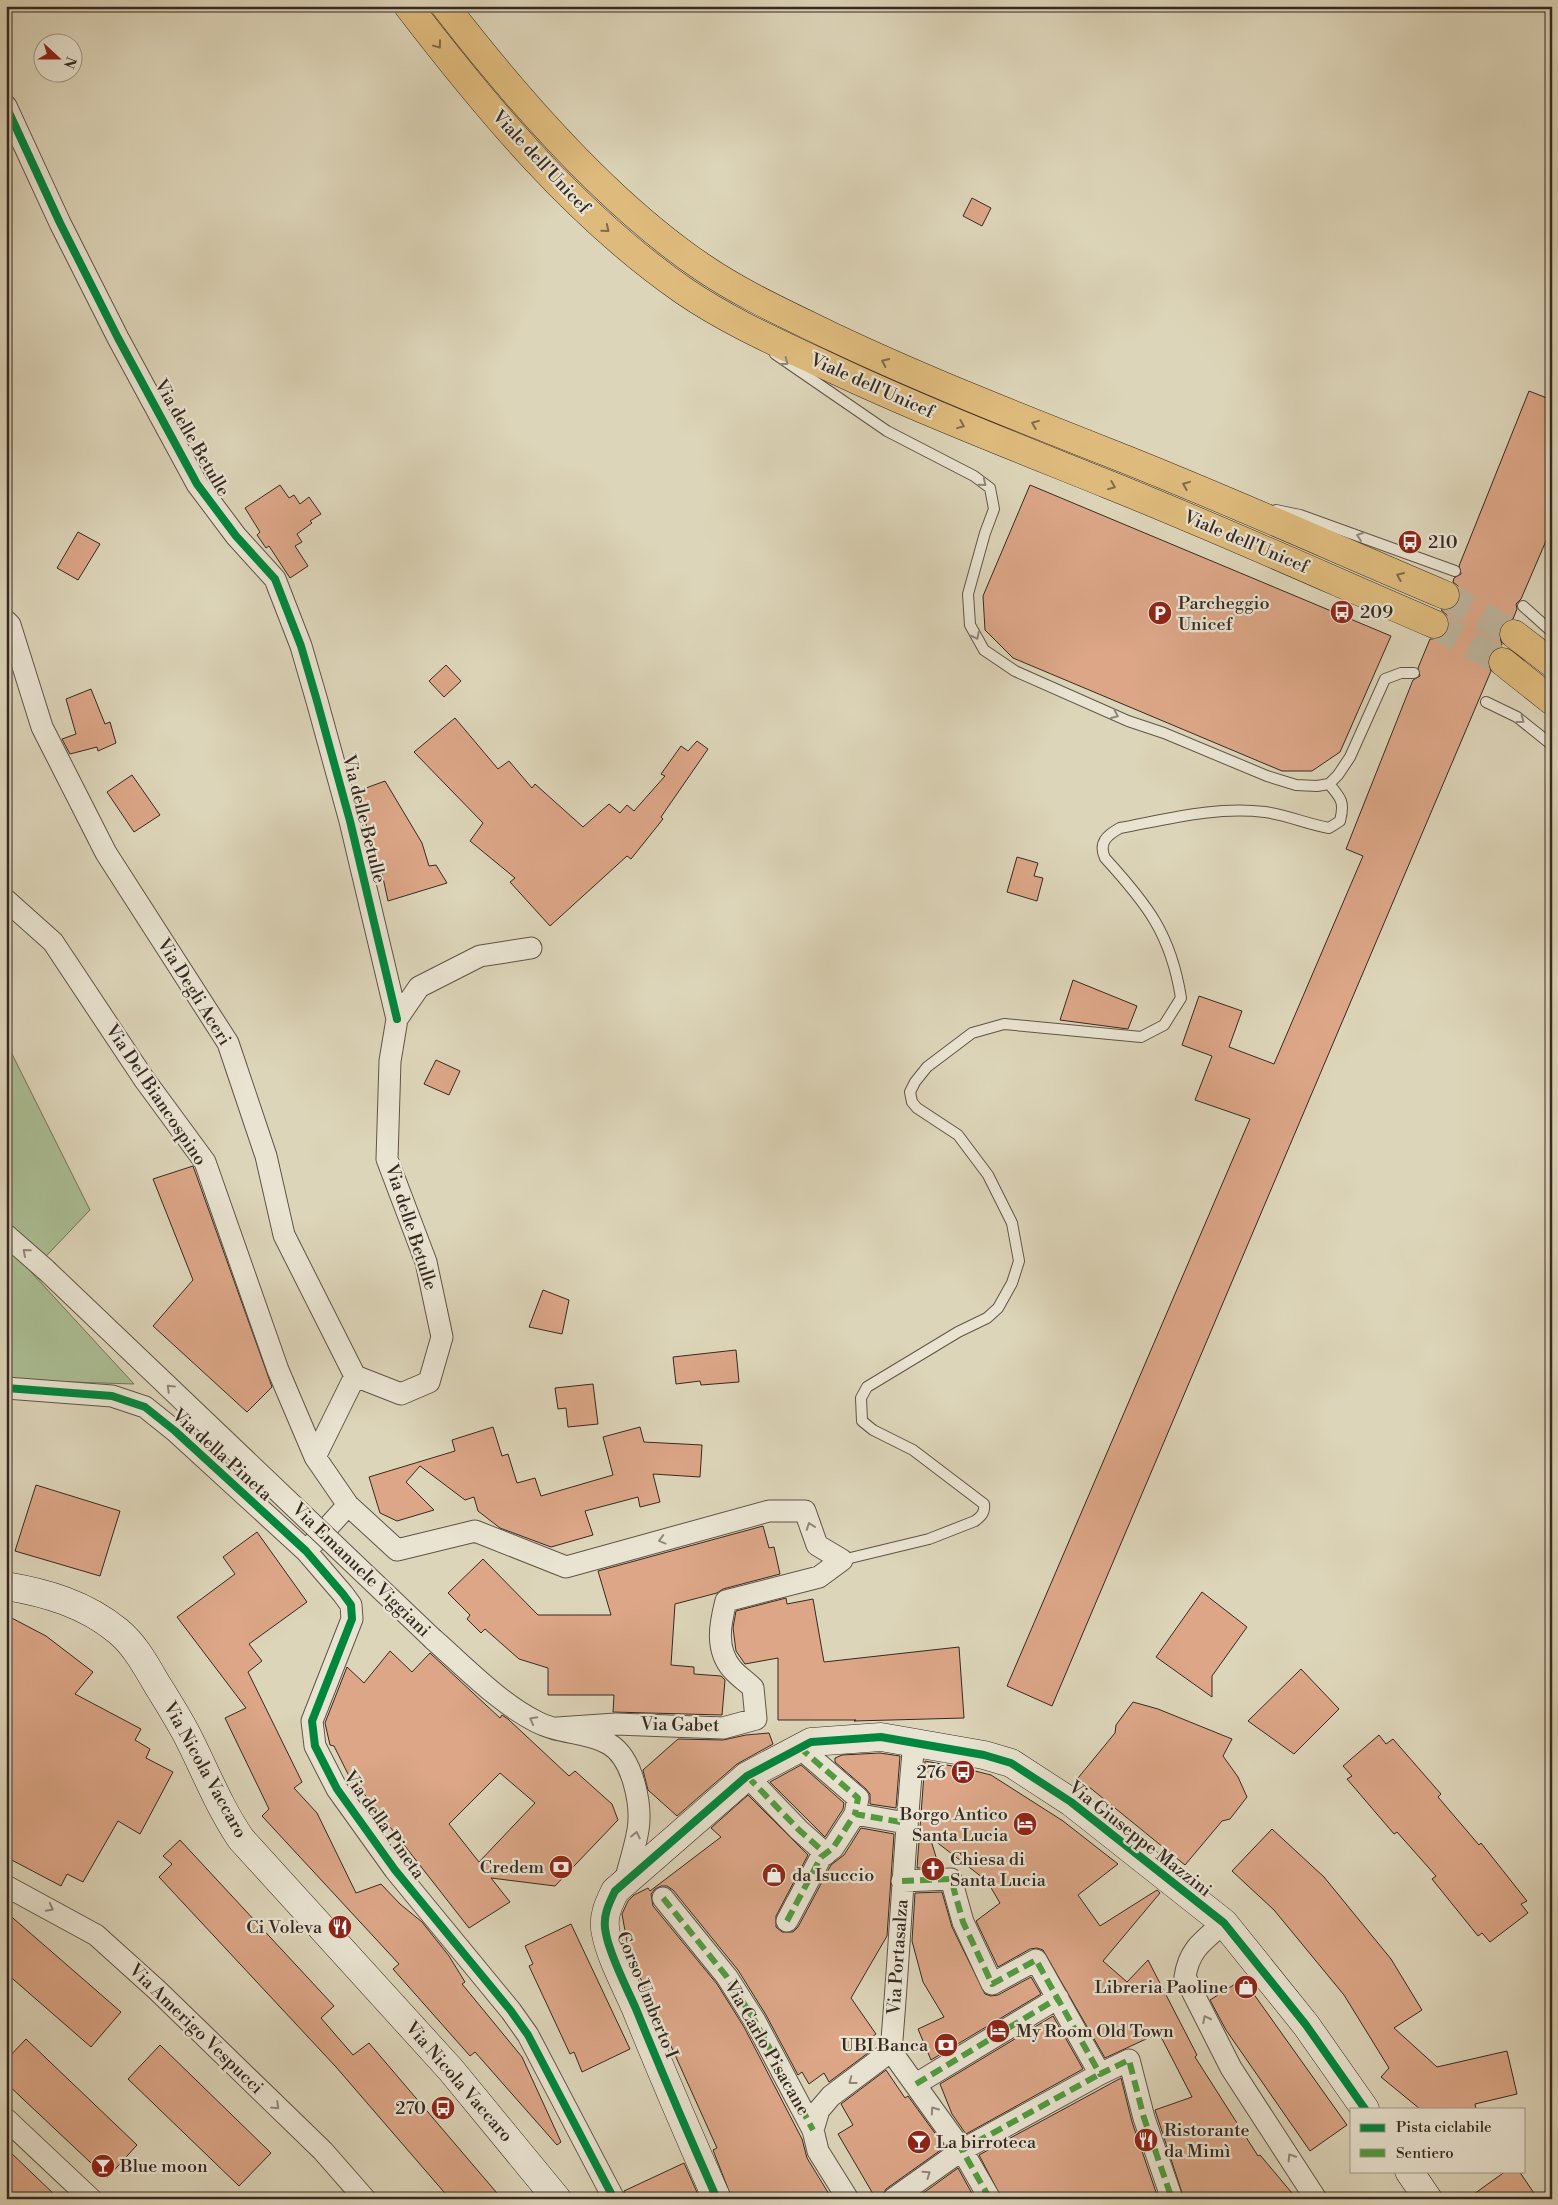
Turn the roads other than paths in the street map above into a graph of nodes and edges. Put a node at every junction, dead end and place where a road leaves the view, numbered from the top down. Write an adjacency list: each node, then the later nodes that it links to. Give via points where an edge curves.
1 (408, 6): 4 (main road, Viale dell'Unicef, one-way to 4, via 454,66 597,222 684,291)
2 (445, 6): 5 (main road, Viale dell'Unicef, one-way to 2, via 1225,501 902,370 747,296 700,266 617,200 545,126)
3 (6, 106): 20 (street, Via delle Betulle, via 109,320 197,484 236,536 275,579 301,646 317,701 350,821)
4 (733, 322): 8 (main road, Viale dell'Unicef, one-way to 8, via 890,396 1234,536); 17 (lane, one-way to 17, via 886,431 974,476 990,488 994,509 984,533 968,594 970,624 984,650 1015,671 1128,721 1267,776 1296,785)
5 (1450, 583)
6 (1523, 606): 9 (lane)
7 (6, 622): 22 (street, Via Degli Aceri, via 10,625 42,727 106,853 228,1043 266,1156 284,1235)
8 (1434, 624)
9 (1552, 632)
10 (1514, 634): 12 (main road)
11 (1502, 662): 14 (main road)
12 (1552, 663)
13 (1414, 673): 17 (lane, via 1401,673 1385,679 1350,757)
14 (1552, 701)
15 (1486, 702): 16 (lane, one-way to 16, via 1518,717)
16 (1552, 745)
17 (1329, 784): 27 (lane, via 1344,806 1340,821 1329,828 1290,816 1215,810 1120,828 1104,841 1101,850 1105,858 1141,898 1166,940 1181,998 1164,1025 1141,1037 1004,1024 972,1033 928,1067 915,1082 910,1092 912,1102 958,1134 988,1175 1012,1223 1019,1261 1012,1283 998,1308 987,1318 867,1387 861,1398 860,1411 862,1421 872,1430 913,1450 984,1504 984,1509 982,1517 929,1539)
18 (6, 900): 24 (street, Via Del Biancospino, via 54,942 144,1079 205,1162 278,1370)
19 (531, 948): 20 (street, Via delle Betulle, via 480,956 418,988)
20 (397, 1019): 22 (street, Via delle Betulle, via 390,1061 387,1159 426,1262 442,1337 429,1382 402,1394)
21 (6, 1235): 29 (street, Via Emanuele Viggiani, one-way to 21, bridge, via 539,1724 515,1710 433,1639)
22 (355, 1376): 24 (street)
23 (6, 1388): 26 (street, Via della Pineta, via 112,1396 145,1407)
24 (314, 1457): 25 (street, Via Del Biancospino)
25 (348, 1505): 26 (street); 27 (street, Via Del Biancospino, one-way to 25, via 817,1544 805,1511 769,1511 566,1567 474,1531 397,1550)
26 (306, 1551): 54 (street, Via della Pineta, via 351,1605 352,1619 312,1721 315,1746 337,1789 395,1870 528,2035)
27 (842, 1560): 29 (street, Via Gabet, via 819,1577 726,1601 719,1627 723,1652 732,1669 753,1688 756,1719 723,1728 616,1724)
28 (6, 1586): 53 (street, Via Nicola Vaccaro, via 40,1592 77,1606 119,1632 138,1652 186,1733 226,1818 241,1840 451,2070)
29 (557, 1728): 37 (street, Via Emanuele Viggiani, one-way to 29, via 638,1828 637,1795 626,1761 610,1744)
30 (914, 1742): 31 (street, Via Giuseppe Mazzini, via 881,1737); 34 (street, Via Portasalza); 41 (street, Via Giuseppe Mazzini, via 1011,1763 1073,1804)
31 (805, 1745): 32 (street, Corso Umberto I); 33 (street, via 858,1798)
32 (747, 1776): 35 (street); 37 (street, Corso Umberto I)
33 (855, 1814): 34 (street); 35 (street, via 834,1848)
34 (906, 1823): 36 (street, Via Portasalza)
35 (826, 1854): 40 (street)
36 (902, 1881): 42 (street, via 951,1879 963,1922 992,1984 1036,1960); 43 (street, Via Portasalza)
37 (625, 1882): 55 (street, Corso Umberto I, via 615,1891 608,1905 606,1934)
38 (6, 1886): 52 (street, Via Amerigo Vespucci, one-way to 52, via 96,1934 323,2151)
39 (663, 1898): 48 (street, Via Carlo Pisacane, via 736,1992)
40 (788, 1921)
41 (1224, 1922): 46 (street, Via Giuseppe Mazzini, via 1306,2025); 60 (street, one-way to 41, via 1231,2068 1185,1977 1193,1951)
42 (1058, 1998): 44 (street); 45 (street)
43 (890, 2051): 45 (street); 48 (street, one-way to 48, via 831,2096 819,2110)
44 (1100, 2074): 49 (street); 59 (street, via 1128,2060)
45 (916, 2084): 49 (street, one-way to 45)
46 (1364, 2108)
47 (6, 2119): 51 (street)
48 (813, 2130): 56 (street, Via Carlo Pisacane, via 818,2151)
49 (962, 2150): 57 (street, one-way to 49); 58 (street)
50 (1410, 2172): 61 (street)
51 (91, 2199)
52 (365, 2199)
53 (557, 2199)
54 (614, 2199)
55 (717, 2199)
56 (848, 2199)
57 (892, 2199)
58 (990, 2199)
59 (1172, 2199)
60 (1316, 2199)
61 (1428, 2199)

